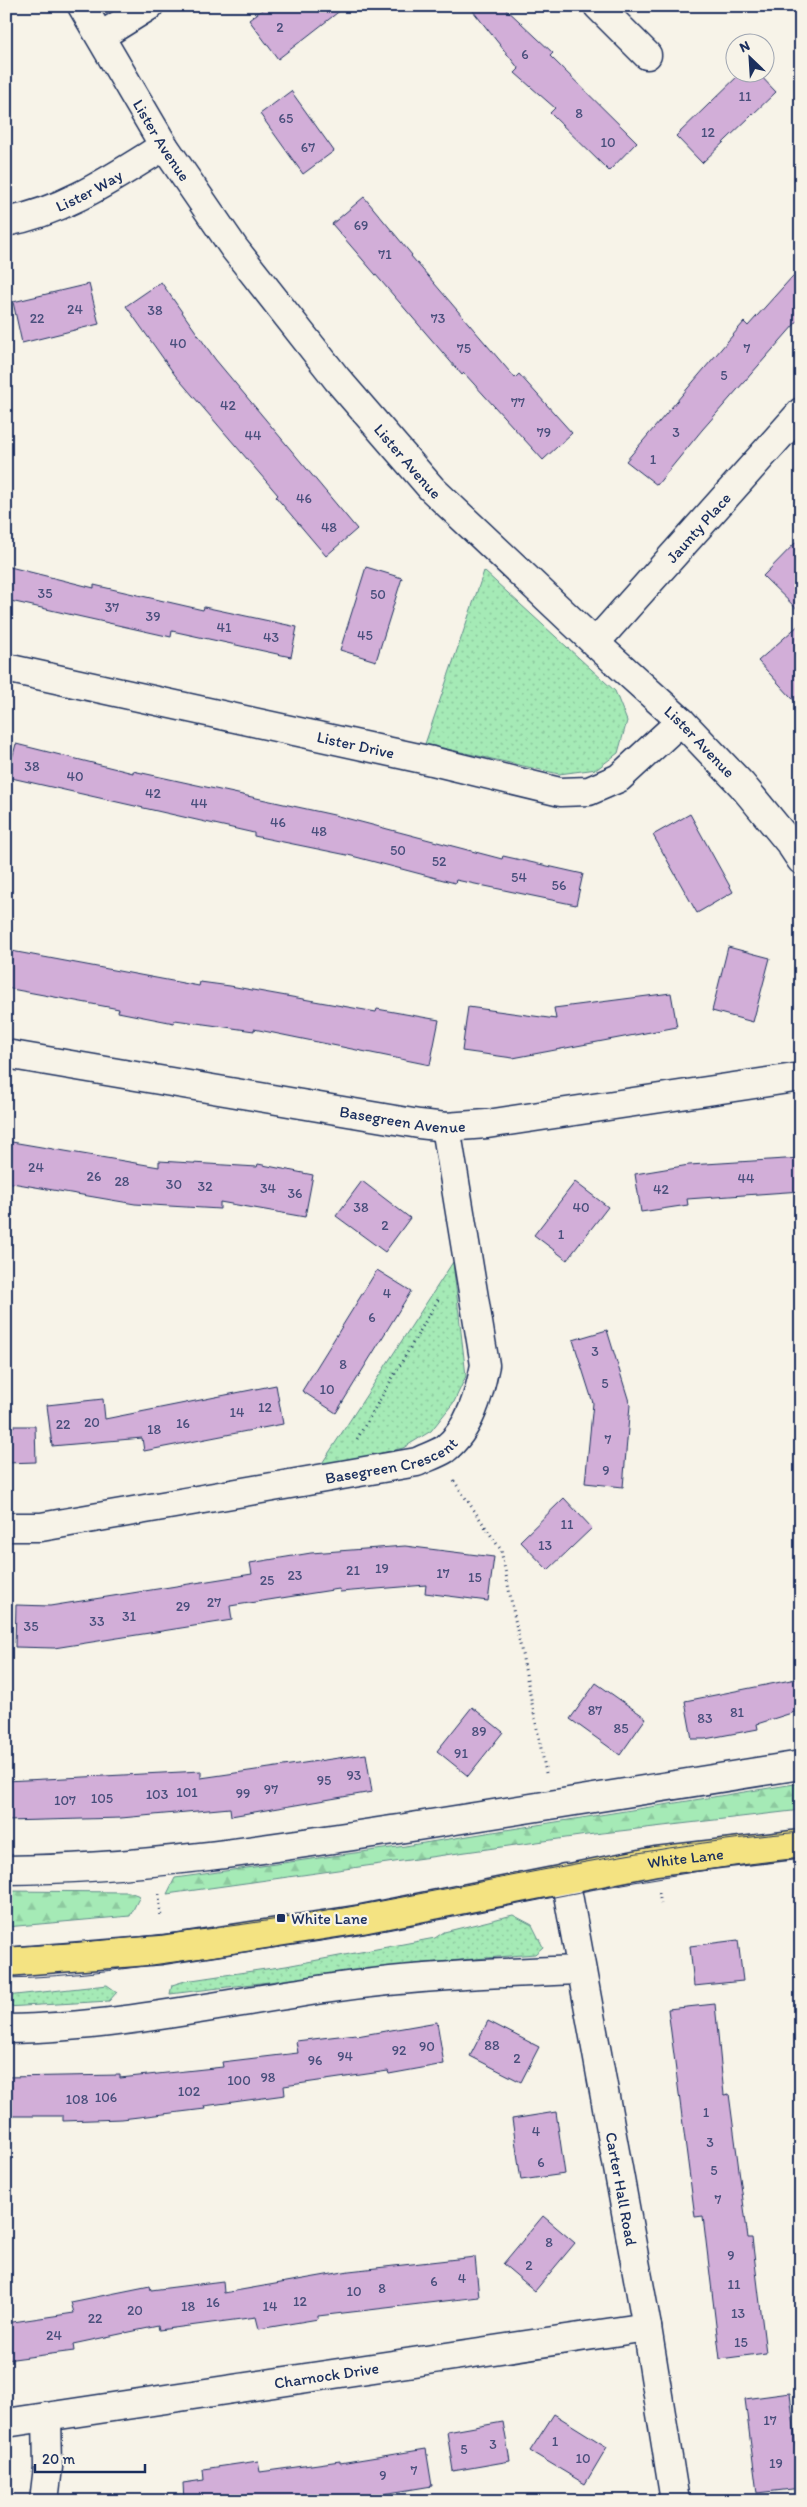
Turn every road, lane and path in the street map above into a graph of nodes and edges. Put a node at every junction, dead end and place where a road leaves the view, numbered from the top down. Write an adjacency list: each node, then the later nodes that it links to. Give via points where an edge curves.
1 (82, 6): 4 (street, Lister Avenue)
2 (149, 6): 4 (street)
3 (598, 6): 5 (street)
4 (101, 36): 6 (street, Lister Avenue)
5 (646, 55)
6 (164, 146): 7 (street, Lister Way, via 86,194 30,218); 9 (street, Lister Avenue, via 234,248 337,379 432,489)
7 (6, 222)
8 (801, 412): 9 (street, Jaunty Place)
9 (595, 643): 11 (street, Lister Avenue)
10 (6, 668): 11 (street, Lister Drive, via 560,792 589,791 620,778)
11 (681, 721): 12 (street, Lister Avenue, via 742,784)
12 (801, 860)
13 (6, 1054): 15 (street, Basegreen Avenue)
14 (801, 1078): 15 (street, Basegreen Avenue, via 487,1124)
15 (446, 1127): 16 (street, Basegreen Crescent)
16 (466, 1251): 17 (street, Basegreen Crescent, via 485,1365 478,1397 465,1424 445,1449); 18 (path)
17 (435, 1453): 18 (street, Basegreen Crescent, via 417,1462); 21 (path, via 501,1550)
18 (335, 1477): 19 (street, Basegreen Crescent, via 42,1527)
19 (6, 1527)
20 (801, 1764): 21 (street)
21 (553, 1805): 23 (street, via 291,1846 156,1863)
22 (801, 1844): 24 (main road, White Lane, via 673,1858)
23 (6, 1870)
24 (565, 1878): 27 (main road, White Lane, via 362,1919 161,1950); 28 (street, Carter Hall Road)
25 (658, 1893): 26 (path)
26 (661, 1902)
27 (6, 1962)
28 (581, 1970): 29 (street, via 396,1980 156,2016 35,2029); 30 (street, Carter Hall Road)
29 (6, 2029)
30 (647, 2328): 31 (street, Charnock Drive); 34 (street, Carter Hall Road)
31 (47, 2417): 32 (street, Charnock Drive); 33 (street, via 48,2467)
32 (6, 2423)
33 (44, 2501)
34 (675, 2501)

